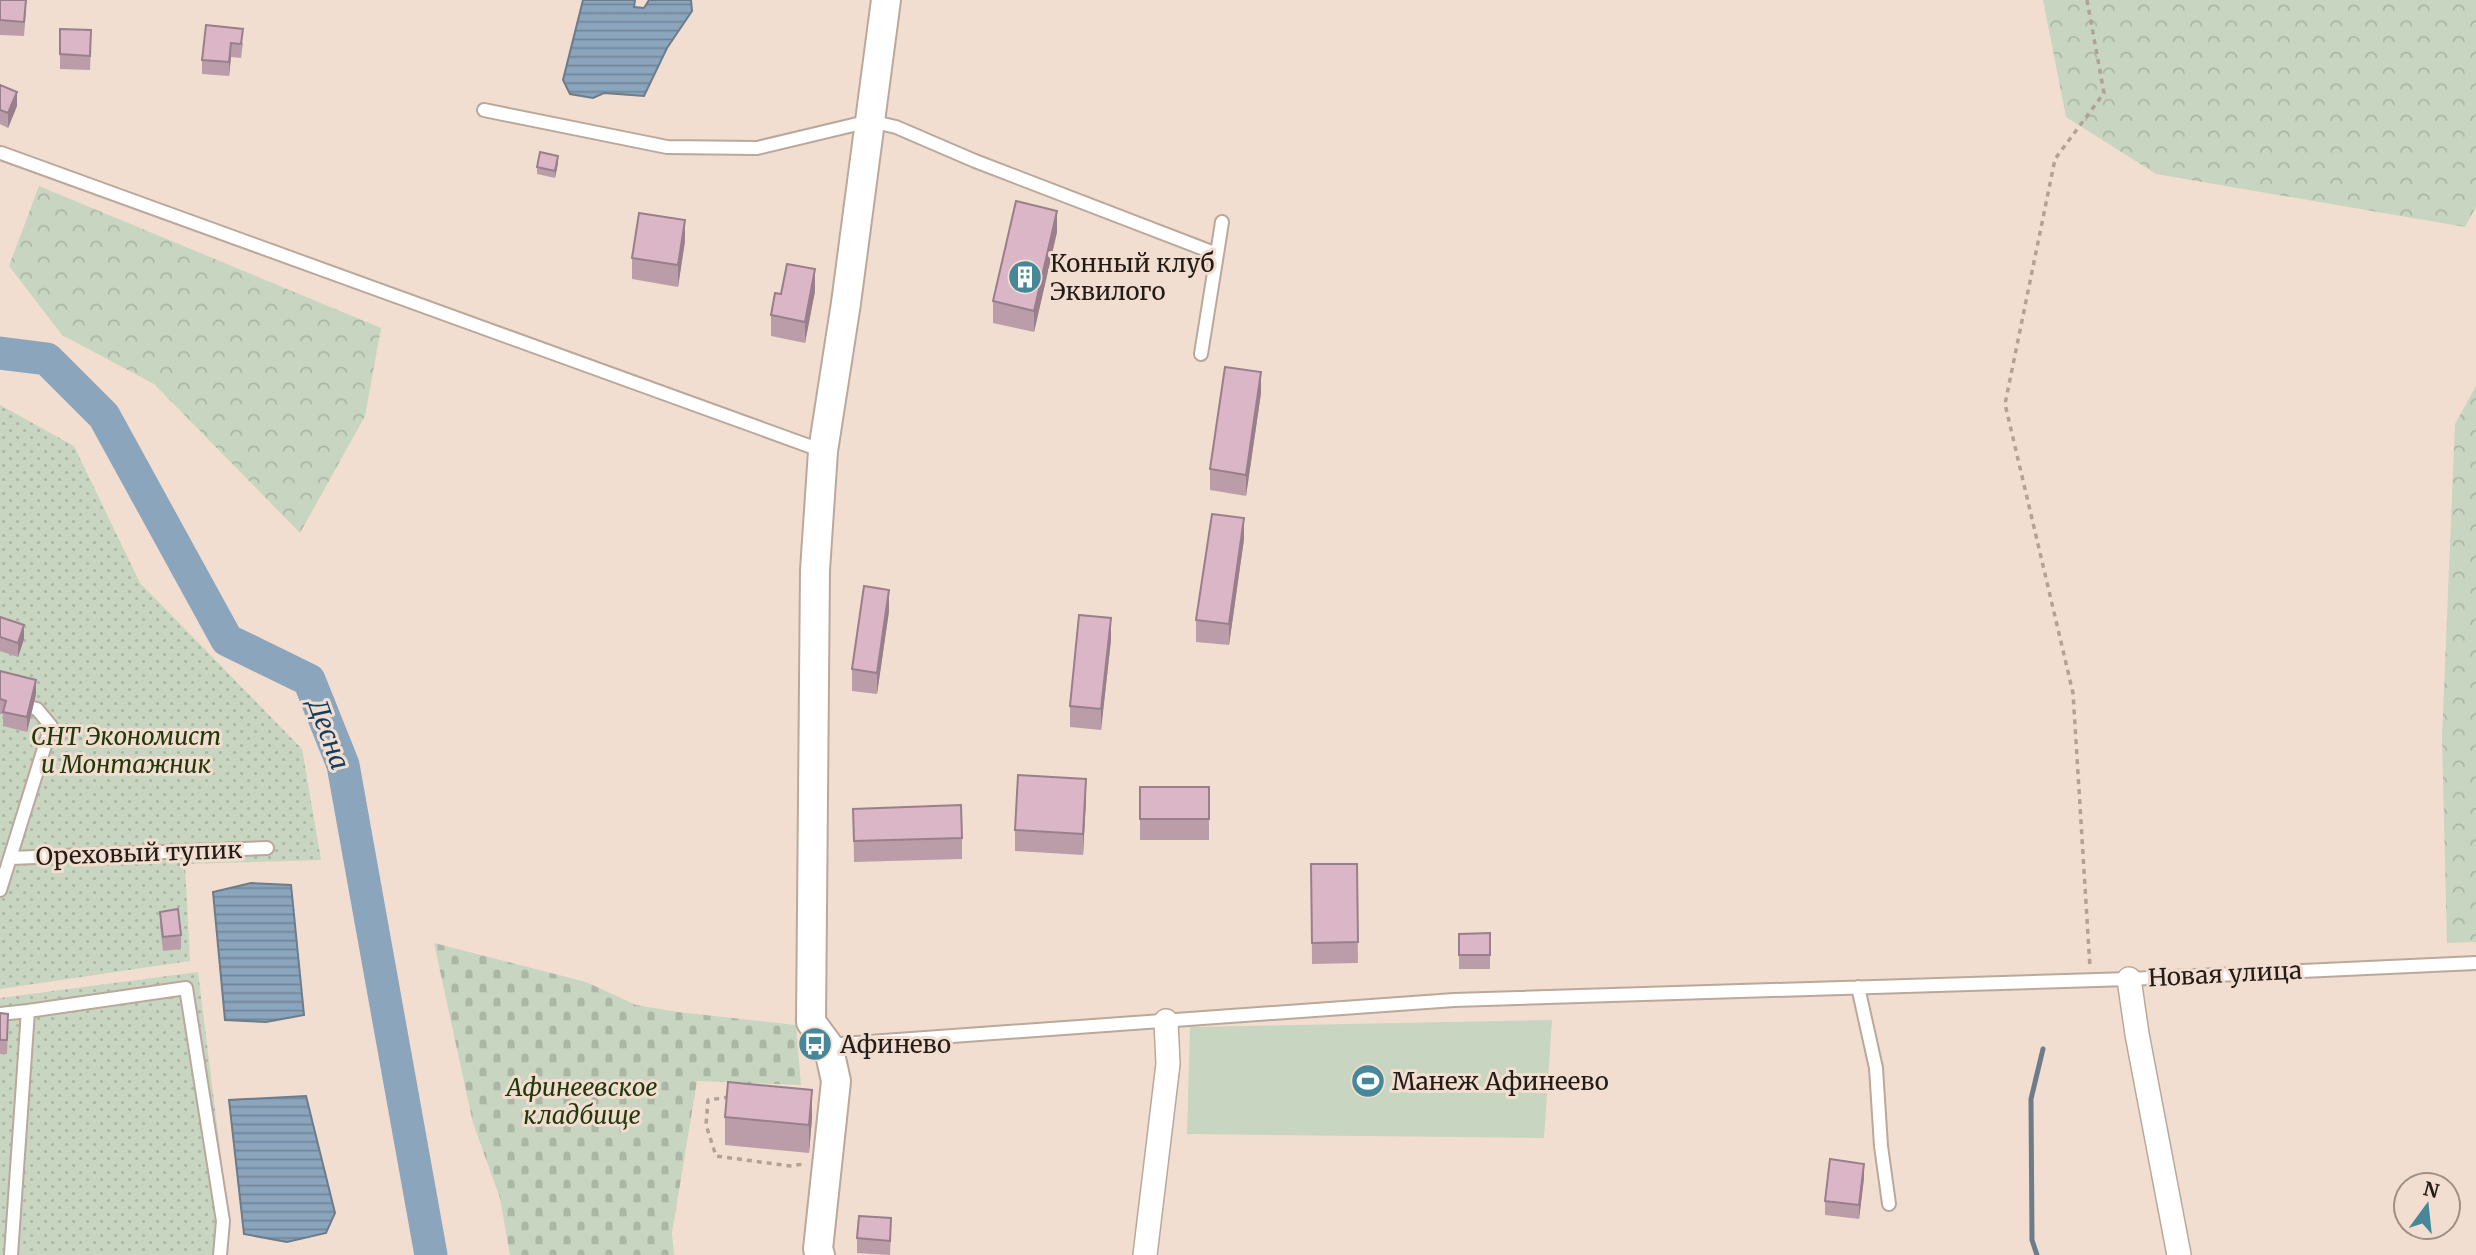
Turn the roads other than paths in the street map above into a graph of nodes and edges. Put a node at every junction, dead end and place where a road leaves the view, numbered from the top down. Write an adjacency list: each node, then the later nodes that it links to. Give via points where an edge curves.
1 (886, 0): 3 (street)
2 (484, 110): 3 (lane, via 667,148 757,148)
3 (870, 121): 6 (lane, via 896,127); 8 (street)
4 (1, 153): 8 (lane)
5 (1222, 222): 6 (lane)
6 (1217, 254): 7 (lane)
7 (1201, 354)
8 (823, 451): 19 (street, via 815,570 811,1022)
9 (0, 700): 11 (lane, via 37,709 51,726)
10 (267, 848): 11 (lane, Ореховый тупик)
11 (10, 858): 12 (lane)
12 (0, 890)
13 (2476, 962): 14 (lane, Новая улица)
14 (2129, 979): 15 (lane); 25 (street, Новая улица)
15 (1858, 987): 18 (lane, via 1454,1000); 20 (lane, via 1876,1068)
16 (28, 1011): 17 (lane); 21 (lane); 22 (lane, via 186,988 223,1221)
17 (0, 1014)
18 (1166, 1021): 19 (lane); 24 (street, via 1168,1064)
19 (828, 1045): 23 (street, via 836,1081)
20 (1889, 1204)
21 (11, 1255)
22 (220, 1255)
23 (820, 1255)
24 (1145, 1255)
25 (2179, 1255)

